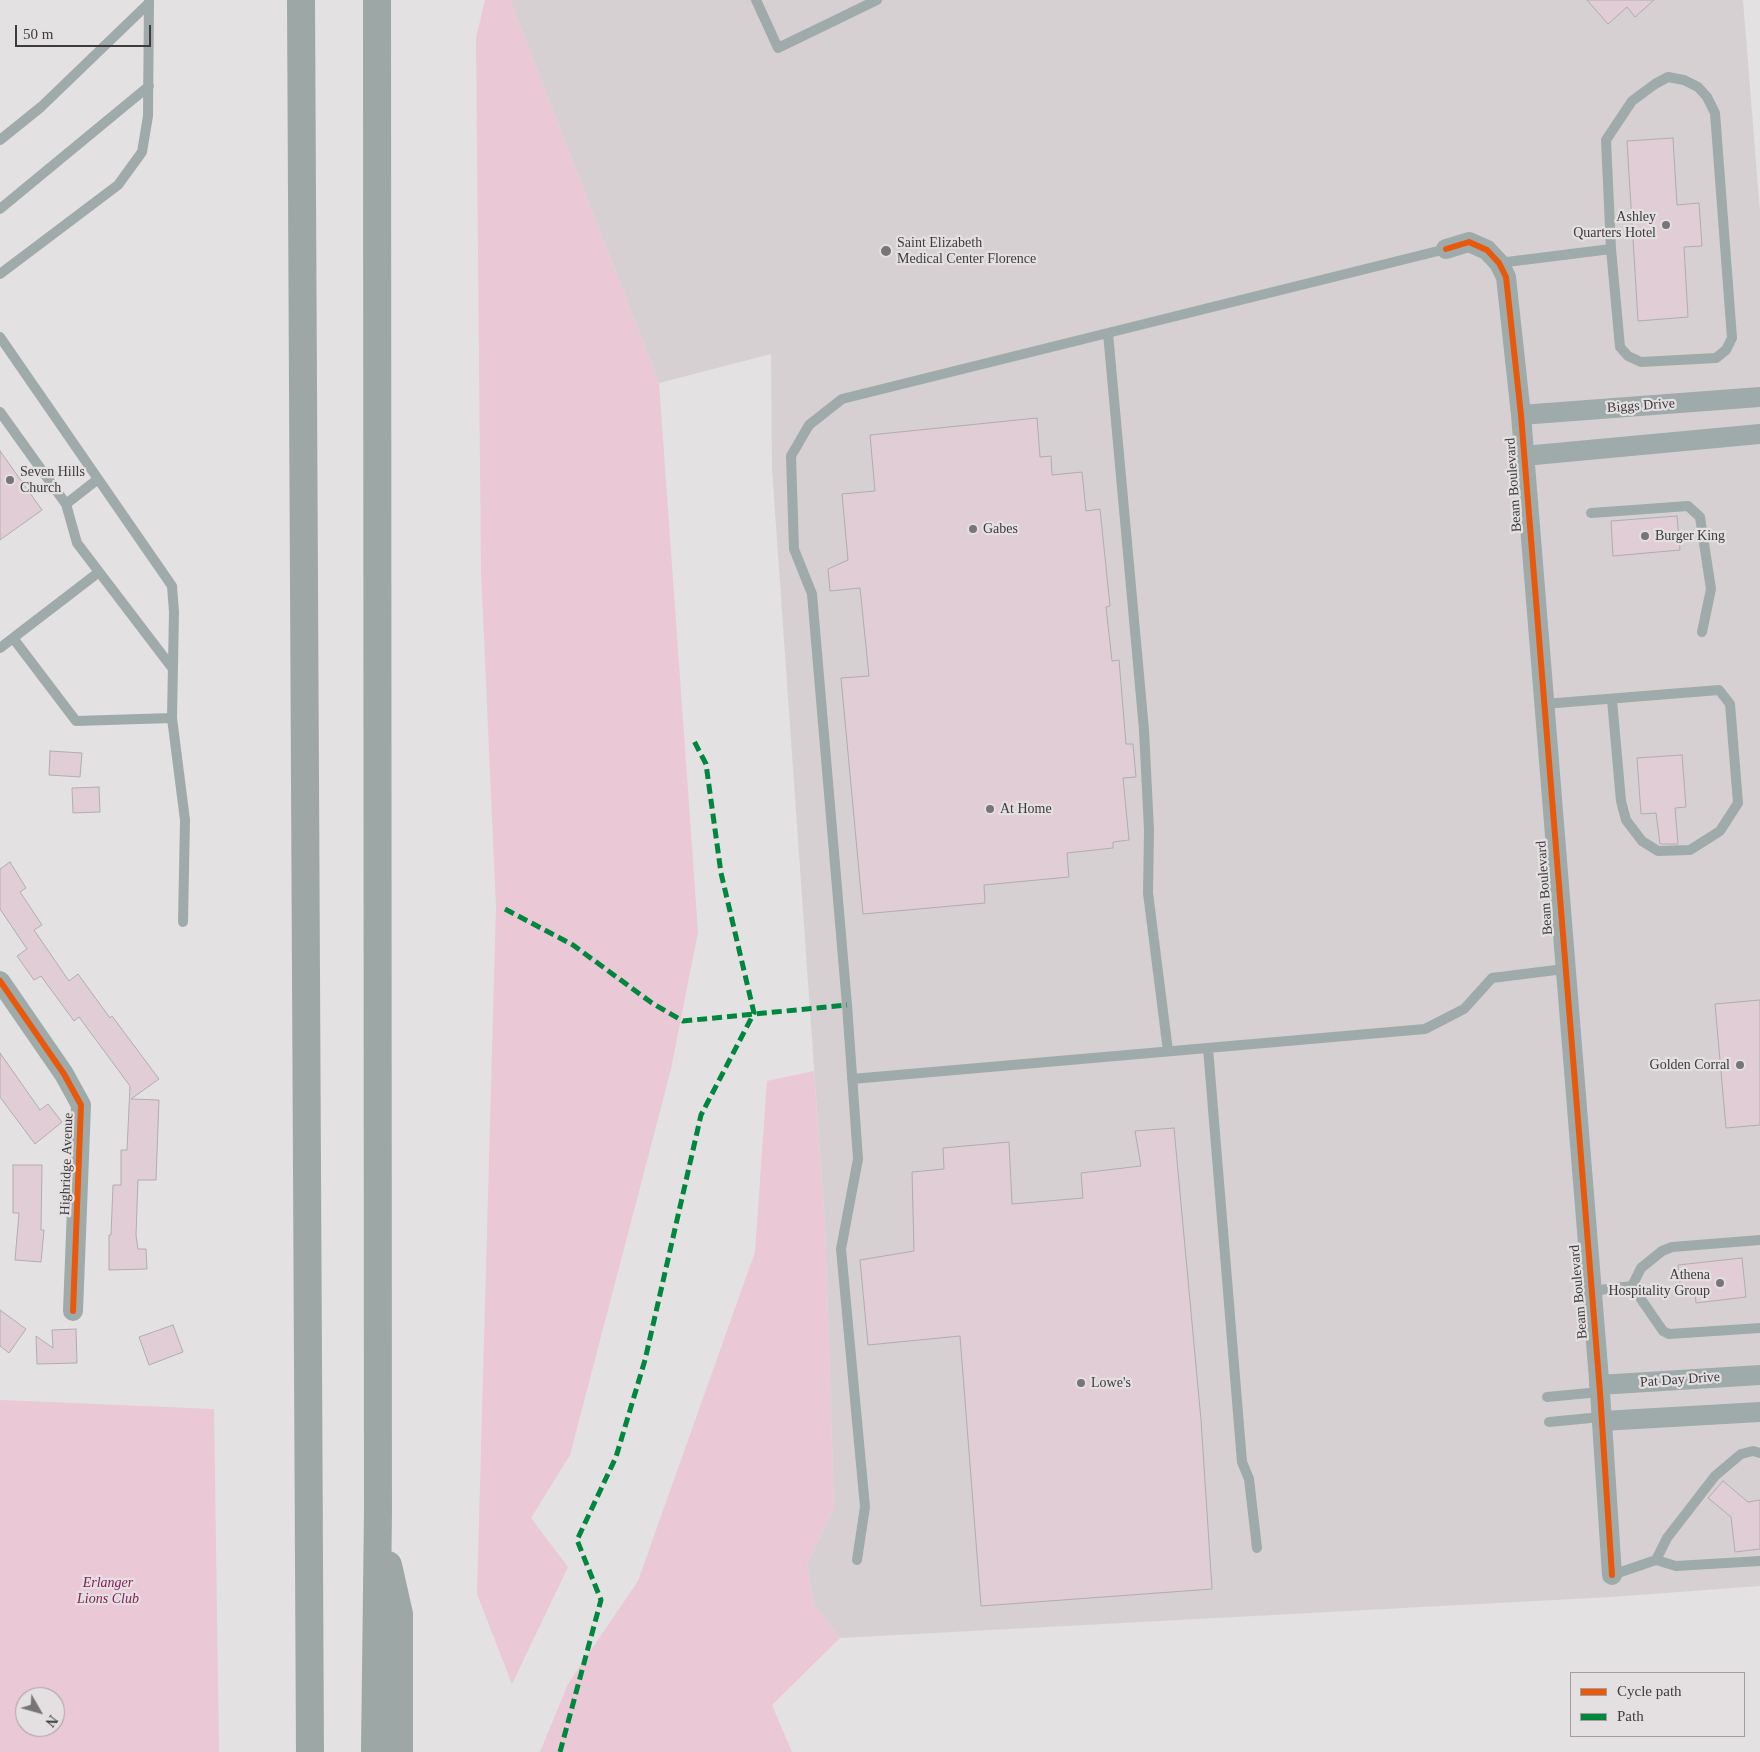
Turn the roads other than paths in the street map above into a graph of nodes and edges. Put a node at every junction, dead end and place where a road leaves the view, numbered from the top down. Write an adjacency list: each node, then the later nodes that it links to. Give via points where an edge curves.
1 (301, 0): 55 (highway)
2 (377, 0): 49 (highway)
3 (756, 0): 4 (lane, via 778,48)
4 (877, 0)
5 (148, 2): 6 (lane); 7 (lane, via 40,107)
6 (149, 86): 8 (lane); 12 (lane, via 142,152 118,185)
7 (0, 140)
8 (0, 209)
9 (1446, 249): 11 (street, via 1469,242 1487,250); 13 (lane)
10 (1611, 249): 10 (lane, via 1620,347 1628,356 1641,362 1716,358 1726,350 1732,338 1714,113 1698,87 1684,80 1668,77 1654,84 1632,101 1606,140); 11 (lane)
11 (1499, 263): 17 (street, Beam Boulevard, via 1506,277)
12 (0, 274)
13 (1108, 333): 35 (lane, via 1144,730 1149,830 1148,894); 36 (lane, via 842,399 810,425 791,456 794,549 812,594)
14 (0, 338): 20 (lane)
15 (1760, 397): 17 (street, Biggs Drive)
16 (0, 412): 21 (lane)
17 (1521, 415): 19 (street, Beam Boulevard)
18 (1760, 434): 19 (street)
19 (1524, 456): 29 (street, Beam Boulevard)
20 (98, 479): 21 (lane); 27 (lane, via 172,586)
21 (66, 504): 23 (lane, via 77,544)
22 (1591, 513): 24 (lane, via 1688,506 1700,517 1711,590)
23 (99, 572): 25 (lane); 27 (lane)
24 (1702, 632)
25 (13, 638): 26 (lane); 30 (lane, via 76,721)
26 (0, 648)
27 (173, 669): 30 (lane)
28 (1612, 700): 28 (lane, via 1621,801 1626,820 1642,841 1658,852 1690,850 1720,831 1738,803 1730,704 1719,690); 29 (lane)
29 (1544, 704): 32 (street, Beam Boulevard)
30 (172, 718): 31 (lane, via 185,820)
31 (183, 922)
32 (1564, 969): 34 (lane, via 1492,978 1464,1009 1425,1029); 39 (street, Beam Boulevard)
33 (0, 981): 40 (street, Highridge Avenue, via 64,1074 81,1105)
34 (1208, 1048): 35 (lane); 50 (lane, via 1242,1462 1249,1479)
35 (1168, 1051): 36 (lane)
36 (852, 1079): 51 (lane, via 858,1159 840,1249 865,1507)
37 (1760, 1240): 38 (lane, via 1672,1247 1641,1268)
38 (1632, 1286): 39 (lane); 41 (lane, via 1663,1331 1669,1334)
39 (1591, 1291): 43 (street, Beam Boulevard)
40 (73, 1311)
41 (1760, 1328)
42 (1760, 1375): 43 (street, Pat Day Drive)
43 (1599, 1388): 44 (lane); 46 (street, Beam Boulevard)
44 (1547, 1397)
45 (1760, 1412): 46 (street)
46 (1601, 1419): 47 (lane); 54 (street, Beam Boulevard)
47 (1549, 1422)
48 (1760, 1453): 52 (lane, via 1741,1454 1714,1476 1667,1538)
49 (378, 1511): 56 (highway); 57 (highway, via 399,1614)
50 (1258, 1548)
51 (857, 1560)
52 (1656, 1560): 53 (lane, via 1676,1566); 54 (lane)
53 (1760, 1561)
54 (1612, 1575)
55 (310, 1752)
56 (375, 1752)
57 (399, 1752)

